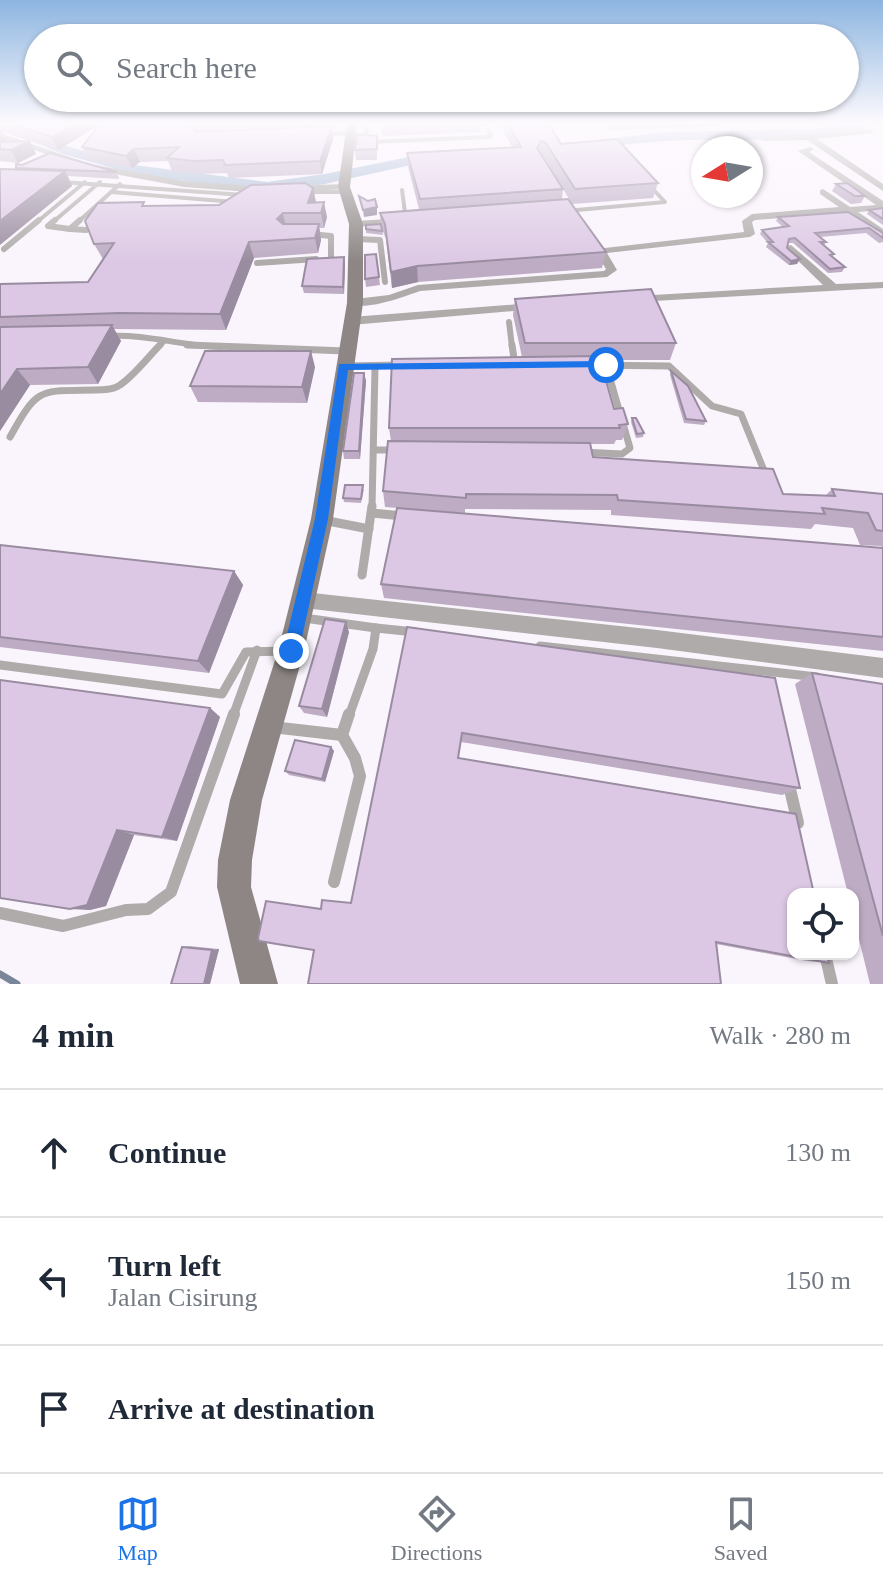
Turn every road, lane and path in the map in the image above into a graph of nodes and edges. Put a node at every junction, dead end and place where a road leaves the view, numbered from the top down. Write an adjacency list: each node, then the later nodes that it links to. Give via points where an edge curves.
1 (110, 170): 10 (street, via 246,191)
2 (347, 170): 10 (main road)
3 (817, 170): 20 (street)
4 (831, 170): 20 (street)
5 (857, 170): 12 (street)
6 (55, 181): 8 (lane)
7 (646, 181): 22 (lane, via 665,202)
8 (86, 182): 9 (lane); 32 (lane)
9 (100, 182): 11 (lane); 26 (lane, via 48,225)
10 (345, 183): 16 (lane); 30 (main road)
11 (120, 184): 14 (lane); 18 (lane)
12 (883, 188)
13 (402, 190): 25 (lane)
14 (111, 192): 18 (lane, via 229,202); 26 (lane)
15 (823, 192): 21 (street)
16 (289, 193)
17 (276, 194): 18 (lane)
18 (254, 195)
19 (563, 198): 22 (lane)
20 (878, 208): 21 (street)
21 (848, 209): 29 (street); 39 (street, via 752,217 747,221 749,234 600,251 612,270 607,274 418,288)
22 (570, 210): 23 (lane)
23 (556, 211)
24 (421, 220): 25 (lane)
25 (406, 221): 30 (lane)
26 (70, 229): 27 (lane)
27 (86, 230)
28 (299, 234): 30 (lane, via 329,234)
29 (883, 234)
30 (350, 244): 33 (lane); 34 (lane, via 380,240); 39 (main road)
31 (791, 248): 36 (street)
32 (4, 249)
33 (257, 263)
34 (385, 282)
35 (883, 285): 36 (street)
36 (833, 288): 37 (street)
37 (620, 301)
38 (543, 307): 39 (street)
39 (353, 312): 43 (main road)
40 (509, 322): 45 (lane, via 519,365)
41 (94, 337): 42 (lane)
42 (164, 341): 43 (lane); 49 (lane, via 110,390 39,395)
43 (345, 359): 48 (lane); 56 (main road)
44 (416, 365): 48 (lane)
45 (500, 365)
46 (578, 365): 47 (lane)
47 (606, 365): 52 (lane, via 630,448 622,454); 53 (lane, via 669,366 712,406 737,411)
48 (375, 367): 50 (lane)
49 (10, 437)
50 (374, 450): 51 (lane); 54 (lane)
51 (406, 450)
52 (570, 452)
53 (765, 473)
54 (372, 513): 55 (lane); 57 (lane)
55 (418, 517)
56 (322, 519): 57 (lane); 59 (main road)
57 (369, 529): 58 (lane)
58 (362, 575)
59 (301, 608): 60 (lane); 64 (main road); 66 (street, via 673,641)
60 (376, 628): 61 (lane); 71 (lane)
61 (434, 634)
62 (529, 645): 67 (lane)
63 (257, 650): 64 (lane); 65 (lane, via 246,652 222,694); 75 (lane, via 171,892 148,909 63,926)
64 (291, 651): 70 (main road)
65 (0, 665)
66 (883, 668)
67 (764, 671): 68 (lane); 69 (lane)
68 (832, 678)
69 (767, 685)
70 (267, 726): 71 (lane); 77 (main road, via 235,860 238,907)
71 (342, 735): 74 (lane, via 360,776)
72 (786, 771): 73 (lane)
73 (802, 843)
74 (334, 882)
75 (0, 913)
76 (826, 960): 78 (lane)
77 (259, 984)
78 (832, 984)

